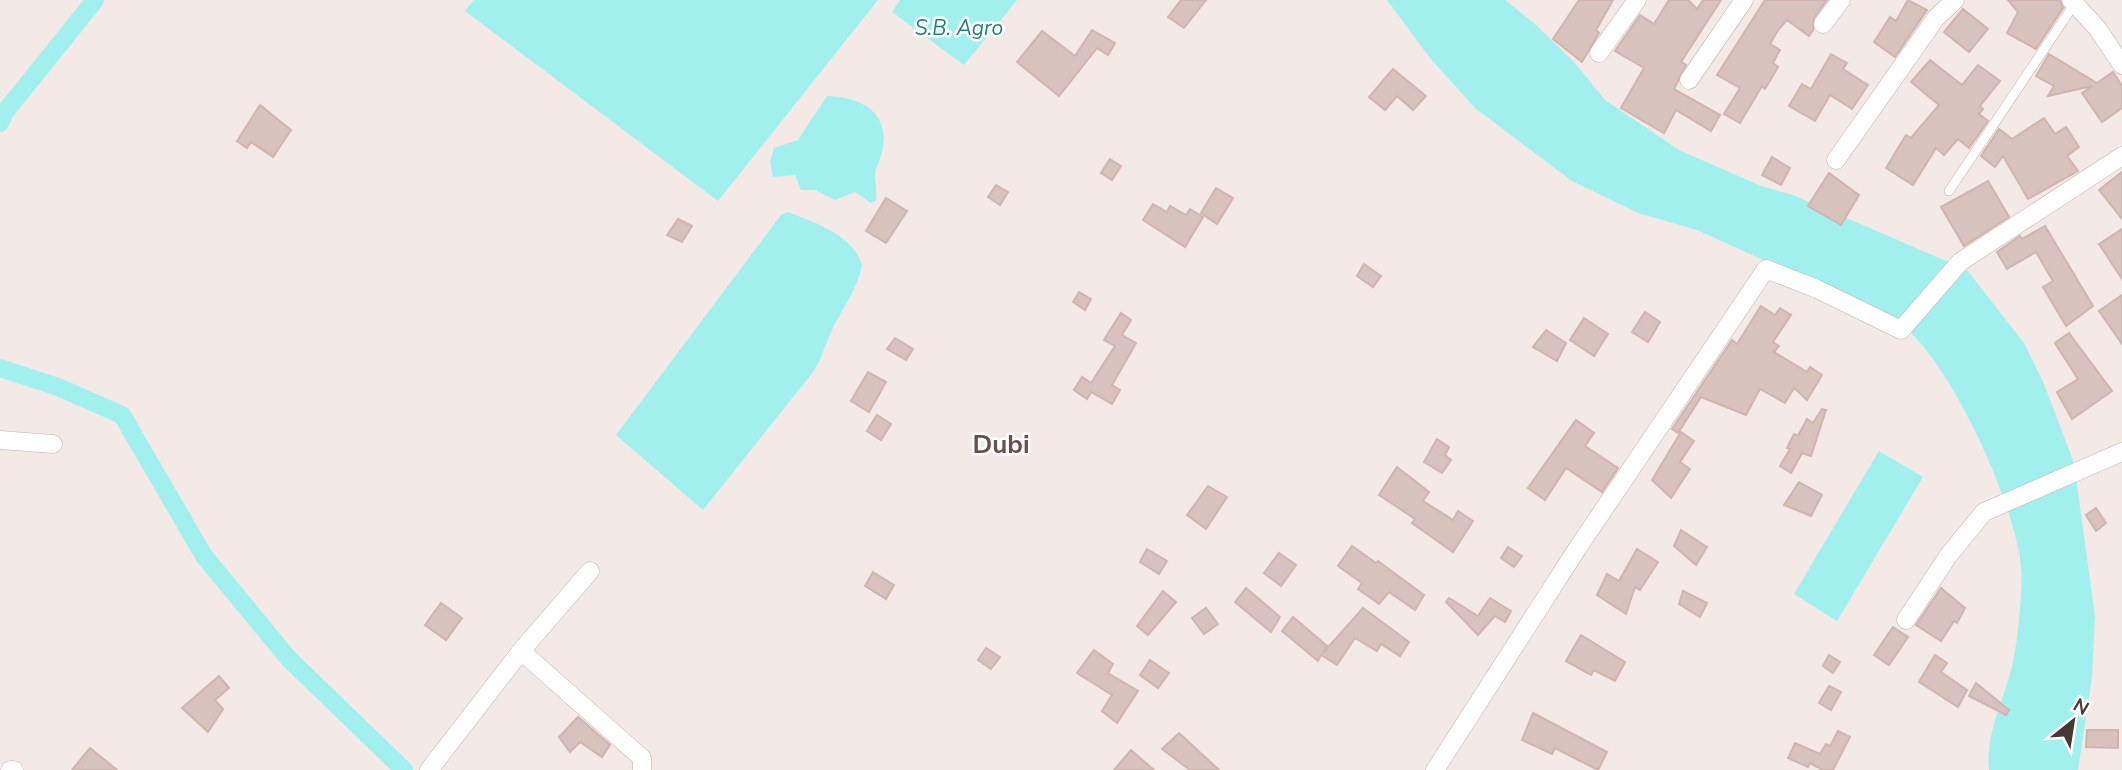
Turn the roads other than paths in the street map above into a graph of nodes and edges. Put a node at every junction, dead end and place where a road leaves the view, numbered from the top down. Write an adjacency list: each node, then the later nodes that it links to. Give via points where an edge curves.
1 (1637, 0): 7 (street)
2 (1744, 0): 9 (street)
3 (1841, 0): 6 (street)
4 (1955, 0): 11 (street, via 1936,18)
5 (2073, 2): 8 (street); 12 (lane)
6 (1824, 24)
7 (1599, 52)
8 (2122, 65)
9 (1689, 80)
10 (2122, 156): 21 (street, via 1960,262 1900,330 1766,269)
11 (1836, 160)
12 (1949, 191)
13 (0, 440): 14 (street)
14 (53, 444)
15 (2122, 452): 17 (street, via 1984,512 1961,537)
16 (590, 571): 18 (street)
17 (1906, 620)
18 (521, 651): 19 (street); 20 (street, via 642,758)
19 (429, 770)
20 (642, 770)
21 (1435, 770)

